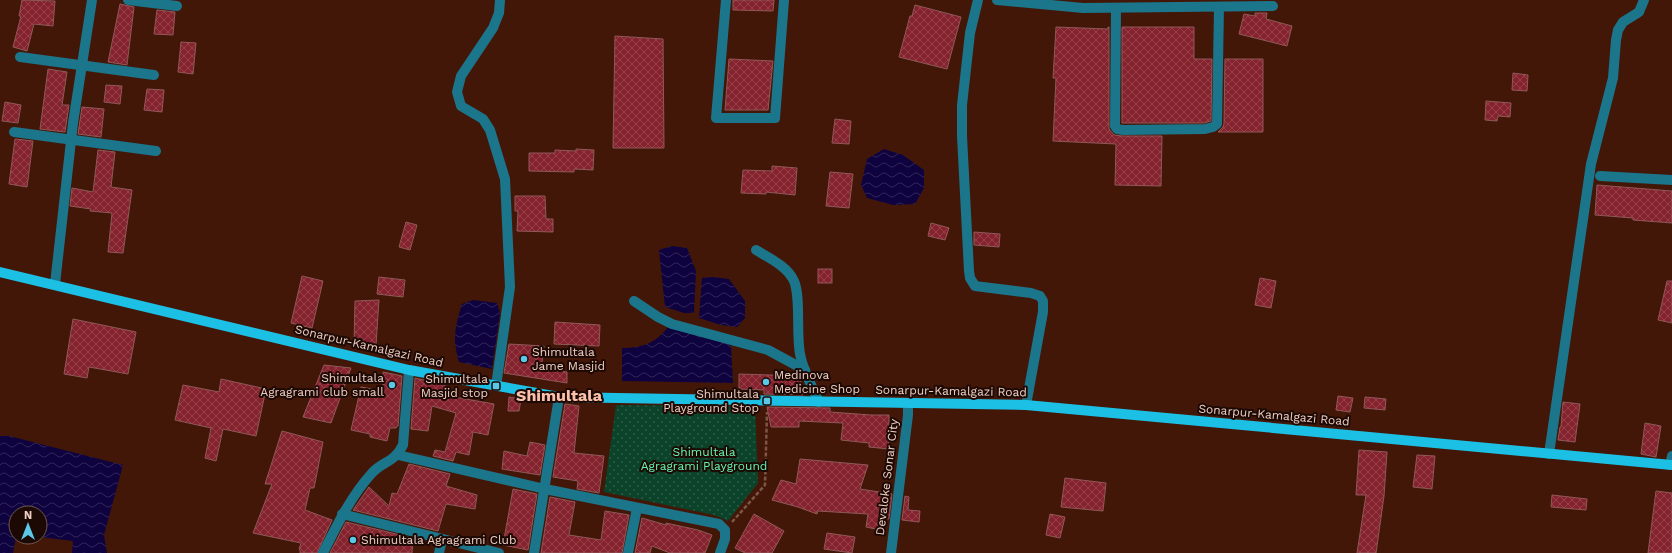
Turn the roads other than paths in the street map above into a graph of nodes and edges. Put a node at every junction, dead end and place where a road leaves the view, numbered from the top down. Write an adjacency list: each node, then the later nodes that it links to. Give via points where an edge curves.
1 (92, 0): 14 (street)
2 (128, 0): 9 (street)
3 (500, 0): 27 (street, via 499,14 493,28 461,76 457,92 461,106 483,120 490,130 505,179 510,287)
4 (726, 0): 5 (street, via 716,118 775,118)
5 (784, 0)
6 (978, 0): 31 (street, via 970,33 962,105 969,271 975,286 1031,293 1040,296 1043,301 1037,351)
7 (997, 0): 12 (street, via 1082,8)
8 (1644, 0): 32 (street, via 1639,12 1623,22 1618,30 1613,78 1591,164)
9 (177, 6)
10 (1273, 6): 11 (street)
11 (1220, 7): 12 (street); 12 (street, via 1216,126 1209,129 1130,130 1118,129 1115,126)
12 (1116, 8)
13 (20, 57): 14 (street)
14 (82, 64): 15 (street); 17 (street)
15 (154, 75)
16 (14, 132): 17 (street)
17 (71, 140): 18 (street); 23 (street)
18 (156, 151)
19 (1600, 176): 20 (street)
20 (1672, 180)
21 (756, 250): 26 (street, via 784,268 794,280 800,354)
22 (0, 272): 23 (main road, Sonarpur-Kamalgazi Road)
23 (55, 284): 25 (main road, Sonarpur-Kamalgazi Road)
24 (634, 301): 26 (street, via 672,324 768,350)
25 (409, 370): 27 (main road, Sonarpur-Kamalgazi Road); 33 (street, via 403,445)
26 (805, 370): 29 (street)
27 (496, 386): 28 (main road, Sonarpur-Kamalgazi Road)
28 (559, 397): 29 (main road, Sonarpur-Kamalgazi Road); 35 (street)
29 (819, 402): 30 (main road, Sonarpur-Kamalgazi Road)
30 (908, 404): 31 (main road, Sonarpur-Kamalgazi Road); 45 (street, Devaloke Sonar City)
31 (1026, 405): 32 (main road, Sonarpur-Kamalgazi Road)
32 (1549, 454): 34 (main road, Sonarpur-Kamalgazi Road)
33 (398, 455): 35 (street); 37 (street, via 372,472)
34 (1671, 462)
35 (545, 489): 36 (street); 42 (street)
36 (637, 508): 43 (street); 44 (street, via 719,524 726,530 726,539)
37 (342, 514): 38 (street); 39 (street)
38 (442, 540): 40 (street); 41 (street)
39 (323, 553)
40 (439, 553)
41 (499, 553)
42 (534, 553)
43 (628, 553)
44 (720, 553)
45 (891, 553)

